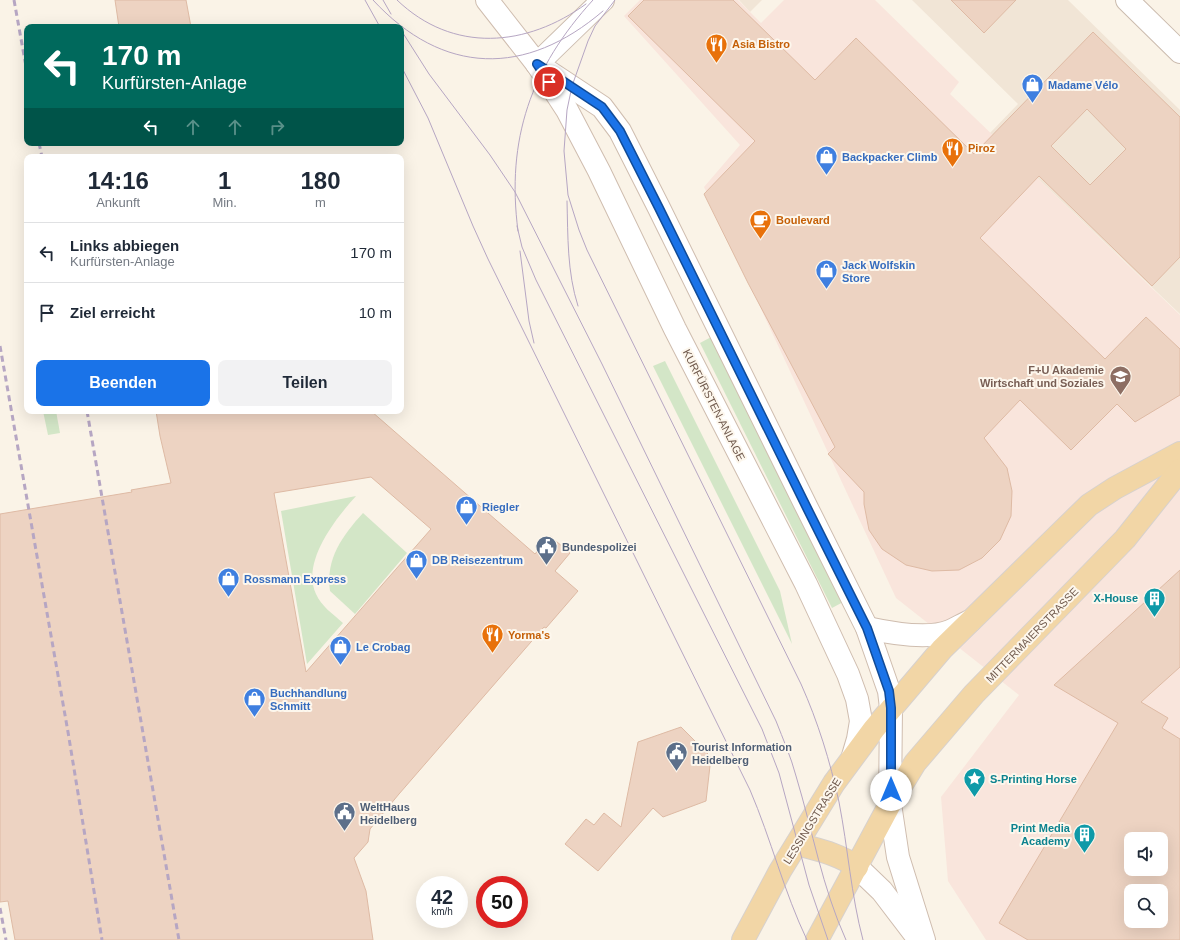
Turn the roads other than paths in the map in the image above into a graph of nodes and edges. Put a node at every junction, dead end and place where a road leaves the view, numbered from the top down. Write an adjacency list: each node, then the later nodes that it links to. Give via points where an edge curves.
1 (487, 0): 5 (main road, KURFÜRSTEN-ANLAGE)
2 (603, 0): 5 (main road)
3 (1127, 0): 4 (main road)
4 (1180, 52)
5 (537, 64): 9 (main road, KURFÜRSTEN-ANLAGE, via 602,107 620,131); 11 (main road, KURFÜRSTEN-ANLAGE, via 567,110 599,171 675,329 806,584 848,674 857,699 860,721)
6 (1180, 453): 8 (main road, via 1089,505)
7 (1180, 470): 12 (main road, MITTERMAIERSTRASSE, via 1125,539 959,711 915,763)
8 (972, 620): 9 (main road, via 949,632 937,634 904,635); 10 (main road, via 942,649)
9 (867, 628): 10 (main road, KURFÜRSTEN-ANLAGE, via 889,691)
10 (891, 708): 11 (main road, LESSINGSTRASSE); 12 (main road, KURFÜRSTEN-ANLAGE)
11 (853, 756): 13 (main road, LESSINGSTRASSE)
12 (890, 804): 14 (main road); 18 (main road, KURFÜRSTEN-ANLAGE, via 898,858)
13 (797, 844): 14 (main road, via 848,860); 16 (main road, LESSINGSTRASSE)
14 (857, 867): 15 (main road); 17 (main road, via 882,891)
15 (818, 938)
16 (743, 940)
17 (919, 940)
18 (924, 940)

